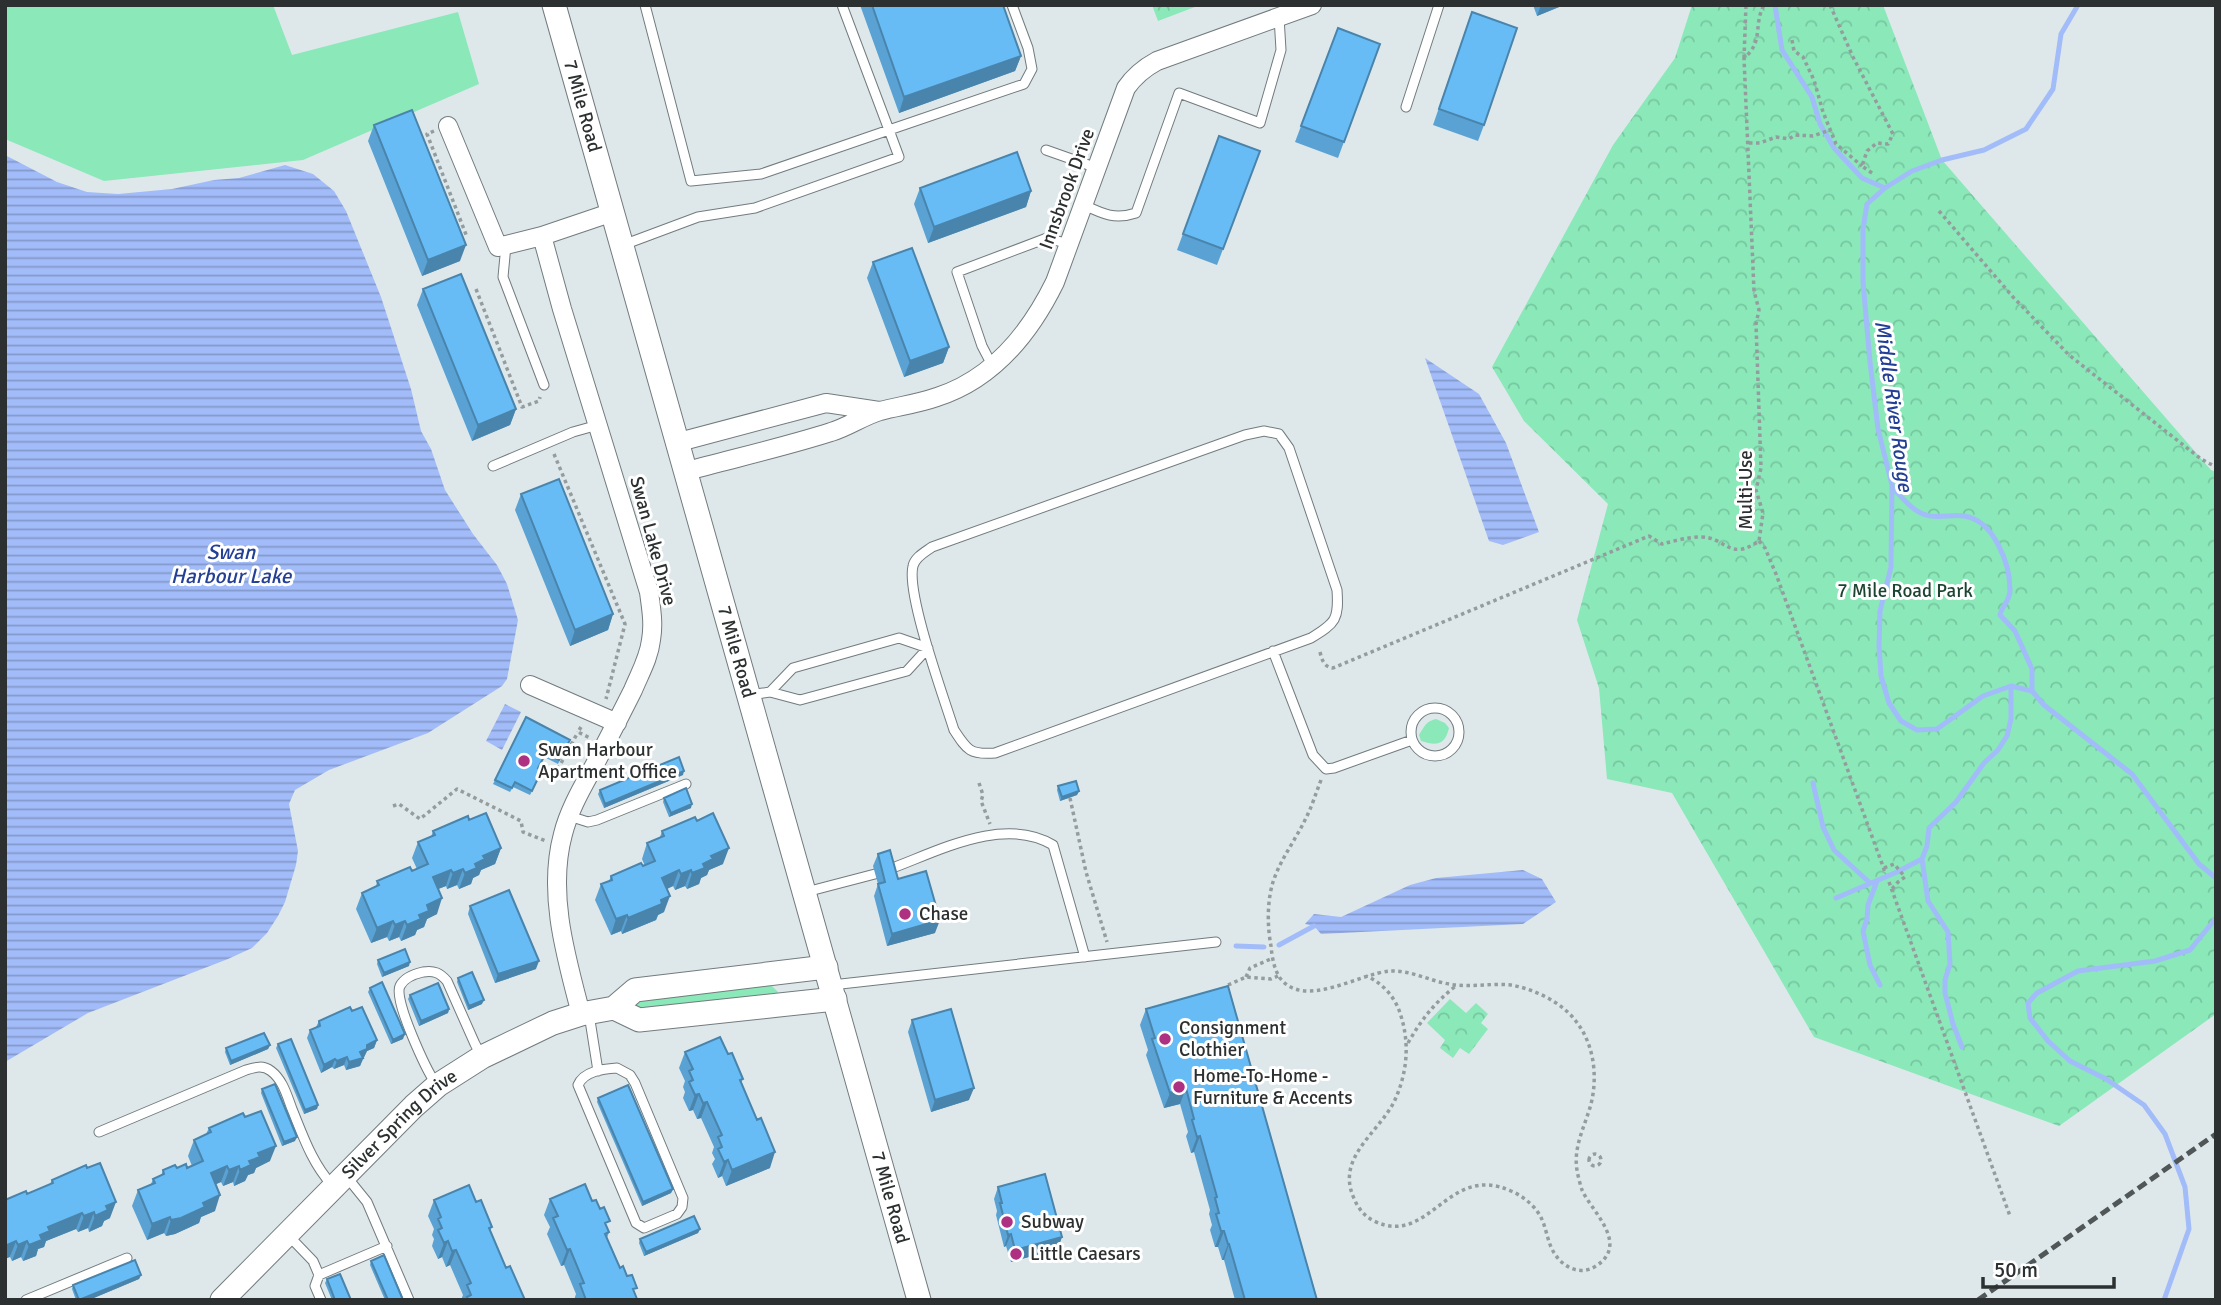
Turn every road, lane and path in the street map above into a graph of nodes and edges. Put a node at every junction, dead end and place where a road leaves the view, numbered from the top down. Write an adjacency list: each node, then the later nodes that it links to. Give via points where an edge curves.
1 (554, 5): 24 (street, 7 Mile Road)
2 (645, 5): 15 (lane, via 691,181 761,174)
3 (842, 5): 15 (lane)
4 (1012, 5): 15 (lane, via 1032,69 1024,84)
5 (1312, 5): 10 (street, Innsbrook Drive)
6 (1439, 5): 13 (lane)
7 (1746, 5): 12 (path)
8 (1764, 5): 12 (path, Multi-Use, via 1754,48)
9 (1830, 5): 19 (path, via 1893,135 1888,144 1877,143 1867,151)
10 (1279, 17): 20 (street, Innsbrook Drive, via 1157,61 1138,73 1126,88); 22 (lane, via 1281,50 1260,123 1179,93 1136,213 1109,217)
11 (1792, 40): 16 (path, via 1794,51 1803,57 1814,80)
12 (1744, 58): 17 (path, Multi-Use)
13 (1406, 107)
14 (448, 125): 26 (path, via 428,134); 28 (street, via 498,247)
15 (890, 130): 29 (lane, via 899,156 755,208 698,217)
16 (1830, 130): 17 (path); 19 (path, via 1836,144)
17 (1748, 143): 40 (path, Multi-Use, via 1759,310 1761,468 1756,490 1763,513)
18 (1046, 150): 20 (lane)
19 (1862, 166): 21 (path)
20 (1097, 168): 22 (street, Innsbrook Drive)
21 (1872, 173)
22 (1084, 205): 27 (street, Innsbrook Drive)
23 (1939, 211): 38 (path, via 2069,355)
24 (613, 212): 25 (street); 29 (street, 7 Mile Road)
25 (542, 236): 28 (street); 34 (street, Swan Lake Drive)
26 (467, 237)
27 (1069, 244): 31 (street, Innsbrook Drive, via 1044,306); 31 (lane, via 1047,238 957,272)
28 (506, 245): 32 (lane, via 503,277)
29 (623, 245): 36 (street, 7 Mile Road)
30 (476, 289): 32 (path, via 522,407 539,401)
31 (993, 367): 33 (street, Innsbrook Drive, via 940,397)
32 (544, 385)
33 (879, 411): 36 (street, Innsbrook Drive, via 826,403); 39 (street, Innsbrook Drive, via 833,431)
34 (598, 425): 35 (lane); 48 (street, Swan Lake Drive, via 653,615 646,662)
35 (549, 442): 37 (lane); 46 (path, via 625,624)
36 (679, 442): 39 (street, 7 Mile Road)
37 (493, 466)
38 (2216, 467)
39 (687, 471): 45 (street, 7 Mile Road)
40 (1759, 541): 43 (path, Multi-Use, via 1738,549 1710,538 1662,544 1649,536 1332,668 1323,663); 66 (path, via 1776,574 1885,870 1896,865 1905,877)
41 (928, 648): 42 (lane, via 954,730 971,752 979,754 995,753); 42 (lane, via 914,596 912,568 932,547 1264,431 1279,434 1289,448 1337,590 1339,613 1331,626 1311,638); 45 (lane, via 907,671 800,700); 45 (lane, via 899,638 793,668)
42 (1273, 651): 53 (lane, via 1313,755)
43 (1320, 652)
44 (530, 685): 47 (street)
45 (759, 694): 67 (street, 7 Mile Road)
46 (605, 701)
47 (589, 711): 48 (street); 49 (path)
48 (617, 723): 60 (street, Swan Lake Drive)
49 (578, 732): 50 (path); 54 (path, via 559,767)
50 (592, 739)
51 (1412, 740): 51 (lane, via 1421,752 1443,756 1459,739 1458,724 1440,708 1423,711 1412,723); 53 (lane)
52 (540, 765): 54 (path)
53 (1326, 769): 71 (path, via 1274,879 1269,921)
54 (552, 771): 55 (path)
55 (572, 781)
56 (979, 783): 61 (path)
57 (686, 784): 60 (lane, via 597,820)
58 (1070, 798): 69 (path, via 1086,872)
59 (393, 806): 62 (path, via 399,804 420,820 457,789 521,821 523,832)
60 (569, 816): 79 (street, Swan Lake Drive, via 560,851 559,914)
61 (993, 833): 63 (lane); 70 (lane, via 1041,838 1053,845)
62 (548, 842)
63 (887, 870)
64 (875, 874): 67 (lane)
65 (1889, 882): 66 (path)
66 (1892, 890): 88 (path)
67 (806, 892): 75 (street, 7 Mile Road)
68 (1216, 942): 69 (lane)
69 (1112, 953): 70 (lane)
70 (1085, 957): 75 (lane)
71 (1273, 958): 72 (path, via 1250,968); 73 (path)
72 (1246, 976): 73 (path); 76 (path)
73 (1278, 976): 74 (path, via 1286,984 1310,991)
74 (1366, 976): 77 (path, via 1403,972); 80 (path, via 1386,989 1399,1010)
75 (831, 984): 78 (street, Silver Spring Drive, via 639,1020); 78 (street, Silver Spring Drive, via 635,990); 98 (street, 7 Mile Road)
76 (1228, 985)
77 (1457, 985): 80 (path, via 1421,1020); 86 (path, via 1511,985 1540,994 1576,1020 1593,1056 1594,1077)
78 (614, 1008): 79 (street, Silver Spring Drive)
79 (585, 1013): 81 (street, Silver Spring Drive); 82 (lane)
80 (1406, 1045): 86 (path, via 1402,1080 1394,1100 1350,1168 1358,1208 1376,1223 1402,1226 1423,1218 1466,1188 1491,1185 1509,1189 1536,1210 1553,1253 1569,1268 1590,1269 1606,1257 1609,1237 1582,1190)
81 (482, 1057): 83 (street, Silver Spring Drive); 83 (lane, via 443,976 433,971 407,979 399,990 400,1003 423,1061)
82 (597, 1071): 82 (lane, via 582,1077 578,1085 636,1223 644,1228 680,1211 681,1190 630,1076 617,1068)
83 (438, 1085): 87 (street, Silver Spring Drive)
84 (99, 1132): 87 (lane, via 261,1066 281,1081 323,1175)
85 (1589, 1160): 86 (path)
86 (1576, 1161)
87 (339, 1181): 89 (street, Silver Spring Drive); 90 (lane, via 367,1202)
88 (2010, 1216)
89 (286, 1234): 92 (lane, via 313,1261); 95 (street, Silver Spring Drive)
90 (387, 1246): 92 (lane); 97 (lane)
91 (127, 1258): 93 (lane)
92 (319, 1275): 96 (lane, via 315,1286)
93 (41, 1297): 94 (lane)
94 (26, 1300)
95 (222, 1300)
96 (321, 1300)
97 (409, 1300)
98 (919, 1300)

